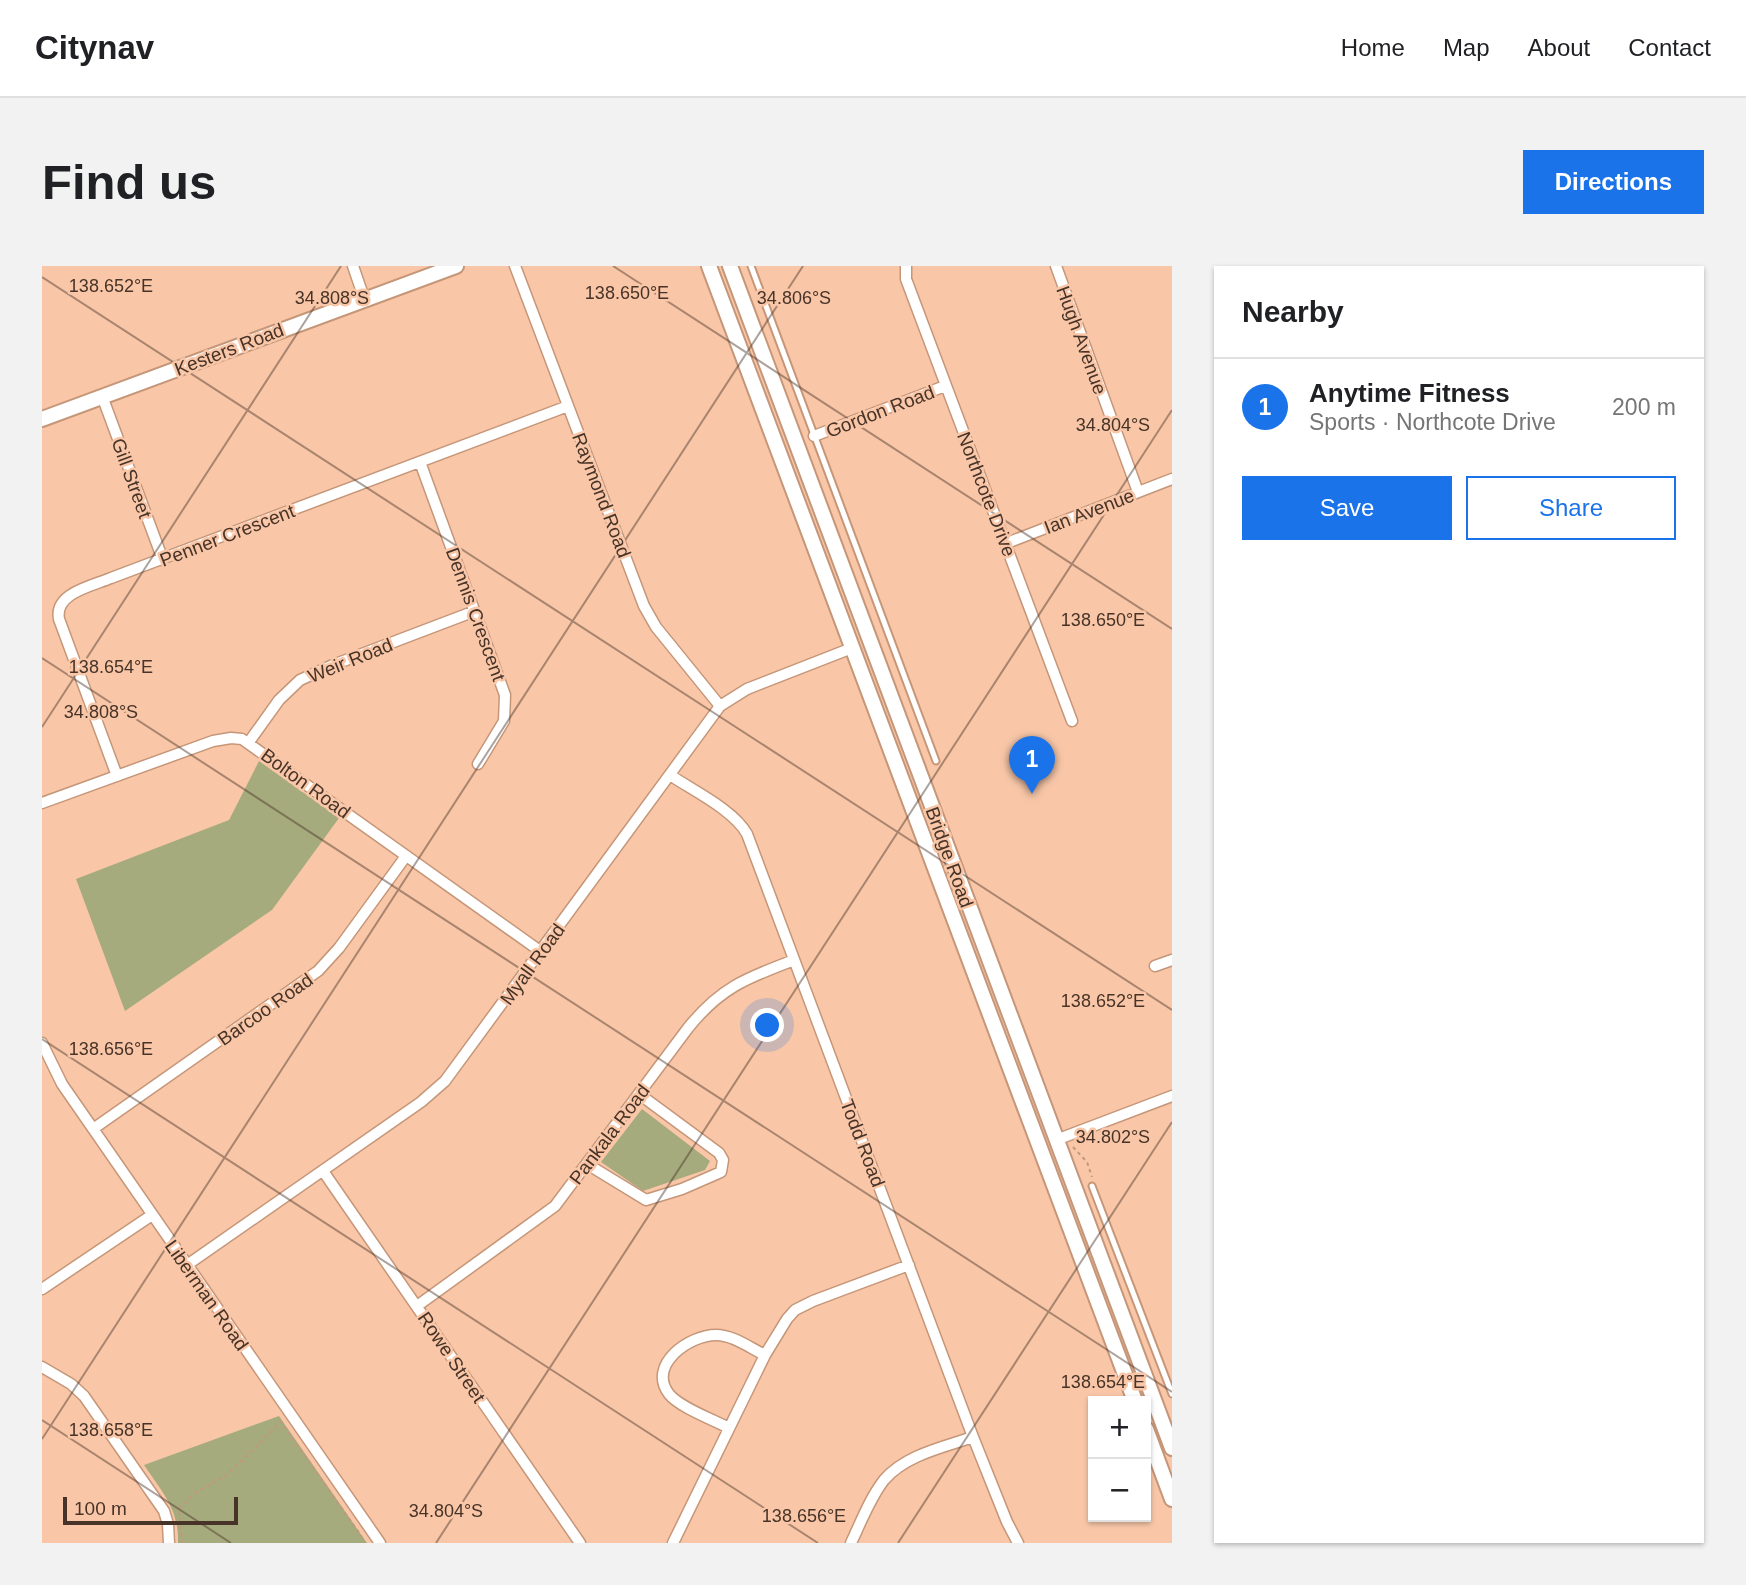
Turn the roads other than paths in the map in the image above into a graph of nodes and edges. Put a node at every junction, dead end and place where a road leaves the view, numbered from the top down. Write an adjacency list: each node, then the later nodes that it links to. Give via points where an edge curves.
1 (353, 266): 9 (street)
2 (456, 266): 9 (main road, Kesters Road)
3 (515, 266): 12 (street, Raymond Road)
4 (709, 266): 22 (main road, Bridge Road)
5 (730, 266): 21 (main road, Bridge Road)
6 (751, 266): 14 (lane)
7 (906, 266): 10 (street, Northcote Drive, via 906,279)
8 (1056, 266): 17 (street, Hugh Avenue)
9 (364, 298): 11 (main road, Kesters Road)
10 (945, 386): 14 (street, Gordon Road); 18 (street, Northcote Drive)
11 (102, 396): 13 (main road, Kesters Road); 19 (street, Gill Street)
12 (568, 406): 15 (street, Penner Crescent); 23 (street, Raymond Road, via 649,616)
13 (42, 419)
14 (814, 436): 26 (lane)
15 (420, 462): 19 (street, Penner Crescent); 20 (street, Dennis Crescent)
16 (1172, 479): 17 (street, Ian Avenue)
17 (1138, 492): 18 (street, Ian Avenue)
18 (1007, 543): 24 (street, Northcote Drive)
19 (163, 560): 29 (street, Penner Crescent, via 70,595 58,608)
20 (475, 611): 25 (street, Weir Road, via 300,680); 27 (street, Dennis Crescent, via 502,685 506,710 502,726)
21 (869, 641): 22 (main road); 40 (main road, Bridge Road)
22 (852, 649): 23 (street, Myall Road, via 747,689); 41 (main road, Bridge Road)
23 (720, 706): 28 (street, Myall Road)
24 (1072, 721)
25 (249, 742): 29 (street, Bolton Road, via 220,739); 31 (street, Bolton Road)
26 (936, 761)
27 (478, 764)
28 (670, 775): 32 (street, Myall Road); 33 (street, Todd Road, via 744,829)
29 (117, 776): 30 (street, Bolton Road)
30 (42, 803)
31 (406, 856): 32 (street, Bolton Road); 39 (street, Barcoo Road, via 318,971)
32 (541, 951): 43 (street, Myall Road, via 445,1081)
33 (794, 960): 37 (street, Pankala Road, via 743,980 714,998); 49 (street, Todd Road)
34 (1172, 960): 35 (street)
35 (1155, 966)
36 (42, 1043): 39 (street, Liberman Road)
37 (639, 1094): 42 (street, Pankala Road); 42 (street, via 719,1153 721,1172 646,1200)
38 (1172, 1096): 40 (street)
39 (93, 1129): 47 (street, Liberman Road)
40 (1056, 1140): 41 (main road); 45 (main road, Bridge Road)
41 (1039, 1146): 55 (main road, Bridge Road)
42 (587, 1164): 51 (street, Pankala Road, via 550,1212)
43 (323, 1171): 48 (street, Myall Road); 51 (street, Rowe Street)
44 (1093, 1183): 46 (lane)
45 (1080, 1204): 46 (lane); 59 (main road, Bridge Road)
46 (1101, 1210): 54 (lane)
47 (152, 1215): 48 (street, Liberman Road); 50 (street)
48 (187, 1265): 62 (street, Liberman Road)
49 (909, 1265): 52 (street, via 802,1306 787,1319); 57 (street, Todd Road)
50 (42, 1289)
51 (417, 1306): 63 (street, Rowe Street)
52 (765, 1355): 56 (street); 56 (street, via 715,1335 683,1347 666,1363 663,1379 669,1394)
53 (42, 1367): 61 (street, via 84,1396 164,1511)
54 (1172, 1394)
55 (1133, 1396)
56 (729, 1429): 64 (street)
57 (973, 1437): 65 (street, via 897,1468 878,1488); 66 (street, Todd Road)
58 (1151, 1443): 60 (main road)
59 (1172, 1448)
60 (1172, 1499)
61 (169, 1543)
62 (380, 1543)
63 (580, 1543)
64 (673, 1543)
65 (851, 1543)
66 (1018, 1543)

